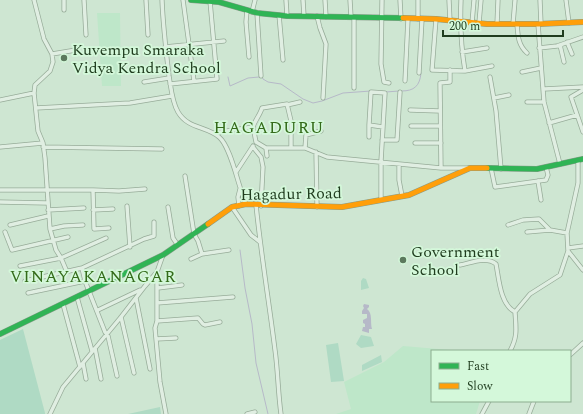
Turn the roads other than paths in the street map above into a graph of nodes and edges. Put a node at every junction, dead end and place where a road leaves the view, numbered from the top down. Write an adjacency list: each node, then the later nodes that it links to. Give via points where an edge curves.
1 (34, 0): 62 (street, via 44,39)
2 (64, 0): 26 (street)
3 (84, 0): 48 (street)
4 (146, 0): 49 (street)
5 (162, 0): 56 (street)
6 (183, 0): 55 (street)
7 (191, 0): 24 (street)
8 (255, 0): 27 (street)
9 (286, 0): 29 (street)
10 (303, 0): 30 (street)
11 (325, 0): 32 (street)
12 (350, 0): 33 (street)
13 (382, 0): 34 (street)
14 (400, 0): 35 (street)
15 (418, 0): 37 (street)
16 (449, 0): 39 (street)
17 (461, 0): 40 (street)
18 (474, 0): 42 (street)
19 (481, 0): 43 (street)
20 (498, 0): 44 (street)
21 (515, 0): 45 (street)
22 (540, 0): 46 (street)
23 (566, 0): 47 (street)
24 (210, 1): 25 (street); 51 (street)
25 (219, 1): 27 (street)
26 (64, 10)
27 (252, 11): 28 (street); 64 (street, via 246,22); 73 (street)
28 (279, 15): 29 (street); 65 (street)
29 (287, 16): 30 (street)
30 (304, 16): 31 (street)
31 (318, 16): 32 (street); 89 (street, via 326,44)
32 (326, 16): 33 (street)
33 (353, 17): 34 (street); 82 (street)
34 (382, 18): 35 (street); 79 (street, via 381,64 384,82)
35 (401, 19): 36 (street)
36 (408, 19): 37 (street); 77 (street)
37 (420, 19): 38 (street); 72 (street)
38 (436, 19): 39 (street); 69 (street, via 432,70)
39 (450, 21): 40 (street)
40 (460, 22): 42 (street); 60 (street)
41 (583, 22): 47 (street)
42 (472, 23): 43 (street)
43 (479, 23): 44 (street)
44 (497, 24): 45 (street)
45 (515, 24): 46 (street); 61 (street, via 521,47)
46 (539, 24): 47 (street); 58 (street)
47 (569, 24)
48 (86, 35)
49 (148, 35)
50 (583, 37): 53 (street)
51 (213, 41): 52 (street); 55 (street); 76 (street, via 217,78)
52 (224, 41)
53 (567, 42): 54 (street); 63 (street)
54 (560, 44): 58 (street); 66 (street)
55 (190, 45): 56 (street); 76 (street)
56 (165, 47): 75 (street)
57 (487, 48): 60 (street)
58 (539, 48): 68 (street)
59 (76, 50): 62 (street)
60 (462, 52): 70 (street)
61 (527, 53)
62 (52, 54): 86 (street, via 50,72 35,86)
63 (572, 54)
64 (249, 57)
65 (283, 60)
66 (564, 62)
67 (492, 66): 70 (street)
68 (541, 68): 71 (street); 83 (street)
69 (450, 70): 70 (street); 98 (street, via 450,82 440,82)
70 (465, 71)
71 (522, 72)
72 (419, 73)
73 (261, 76)
74 (490, 77): 90 (street)
75 (169, 78): 78 (street); 80 (street)
76 (194, 81): 80 (street)
77 (405, 81)
78 (144, 82)
79 (389, 83)
80 (170, 84): 88 (street)
81 (583, 87): 83 (street)
82 (354, 88)
83 (544, 89): 94 (street)
84 (583, 90): 99 (street, via 571,97)
85 (400, 92): 110 (street, via 397,140)
86 (34, 93): 91 (street); 96 (street)
87 (509, 95): 90 (street)
88 (172, 96): 96 (street, via 130,103); 108 (street, via 174,106 184,120)
89 (323, 98)
90 (494, 98): 131 (street)
91 (0, 100)
92 (300, 102): 95 (street)
93 (527, 102): 94 (street)
94 (544, 102): 100 (street)
95 (287, 105): 105 (street, via 263,107); 117 (street, via 291,121)
96 (36, 108): 114 (street, via 38,131)
97 (410, 110): 98 (street)
98 (440, 111): 104 (street)
99 (577, 115): 100 (street); 107 (street)
100 (549, 123): 126 (street)
101 (369, 126): 102 (street); 102 (street, via 370,92 385,93); 109 (street)
102 (383, 126): 110 (street)
103 (412, 126): 104 (street)
104 (440, 126): 113 (street)
105 (253, 127): 108 (street); 111 (street)
106 (321, 131): 119 (street, via 306,135)
107 (583, 132)
108 (214, 133): 132 (street, via 224,142)
109 (369, 137)
110 (382, 140): 124 (street)
111 (256, 142): 116 (street); 118 (street)
112 (415, 142): 113 (street)
113 (441, 143): 128 (street)
114 (43, 145): 115 (street); 120 (street); 138 (street)
115 (0, 147)
116 (253, 147): 132 (street); 146 (street, via 263,167)
117 (290, 147): 118 (street); 119 (street)
118 (266, 148): 122 (street)
119 (305, 148): 121 (street)
120 (162, 149)
121 (316, 152): 124 (street, via 327,157); 149 (street)
122 (267, 156)
123 (580, 159): 126 (street, Hagadur Road); 166 (street, via 578,182)
124 (381, 161): 125 (street); 141 (street)
125 (399, 164): 128 (street); 140 (street)
126 (560, 164): 127 (street, Hagadur Road)
127 (546, 167): 131 (street, Hagadur Road); 134 (street, via 546,180)
128 (441, 168): 129 (street)
129 (470, 168): 130 (street, Hagadur Road); 140 (street, Hagadur Road)
130 (491, 168): 131 (street, Hagadur Road); 134 (street, via 495,187)
131 (501, 169)
132 (236, 172): 136 (street)
133 (185, 176): 167 (street)
134 (538, 181): 142 (street)
135 (145, 189): 139 (street)
136 (240, 189): 145 (street); 148 (street)
137 (0, 190): 138 (street)
138 (46, 190): 139 (street); 144 (street)
139 (94, 190): 155 (street)
140 (402, 196): 141 (street, Hagadur Road)
141 (381, 200): 149 (street, Hagadur Road, via 342,207)
142 (541, 200)
143 (0, 202): 144 (street)
144 (47, 202): 154 (street)
145 (246, 204): 146 (street, Hagadur Road); 148 (street, Hagadur Road)
146 (258, 205): 149 (street, Hagadur Road); 171 (street)
147 (127, 206): 174 (street)
148 (239, 206): 151 (street, Hagadur Road)
149 (317, 206)
150 (168, 207): 172 (street, via 173,238)
151 (232, 207): 167 (street, Hagadur Road); 171 (street)
152 (84, 208): 154 (street)
153 (113, 209): 155 (street)
154 (48, 210): 156 (street)
155 (93, 210): 161 (street, via 94,229)
156 (48, 216): 159 (street); 162 (street)
157 (154, 222): 174 (street, via 154,236)
158 (508, 224): 163 (street, via 539,219)
159 (10, 225)
160 (83, 225): 162 (street)
161 (109, 228)
162 (50, 229): 170 (street)
163 (550, 230): 165 (street); 166 (street)
164 (5, 232): 170 (street, via 12,250)
165 (527, 232)
166 (567, 233): 176 (street)
167 (194, 234): 172 (street, Hagadur Road); 177 (street)
168 (68, 237): 170 (street)
169 (106, 238): 179 (street)
170 (53, 241): 179 (street)
171 (260, 243): 225 (street)
172 (177, 244): 178 (street, Hagadur Road)
173 (583, 246): 176 (street)
174 (130, 247): 183 (street)
175 (229, 250): 177 (street)
176 (568, 250): 184 (street); 200 (street, via 560,275 530,294)
177 (202, 254): 180 (street)
178 (163, 255): 186 (street); 192 (street, Hagadur Road)
179 (61, 258): 182 (street); 185 (street)
180 (191, 259)
181 (460, 265): 200 (street, via 492,260 496,264 505,302)
182 (20, 266)
183 (82, 268): 185 (street); 188 (street)
184 (583, 270)
185 (66, 272): 187 (street)
186 (157, 272): 190 (street); 191 (street)
187 (25, 281)
188 (85, 281): 192 (street); 193 (street)
189 (182, 285): 190 (street)
190 (158, 288): 197 (street)
191 (141, 290): 196 (street); 199 (street)
192 (89, 291): 194 (street, Hagadur Road); 199 (street)
193 (28, 293)
194 (77, 297): 198 (street, Hagadur Road); 209 (street)
195 (233, 297): 197 (street)
196 (136, 298): 201 (street); 214 (street)
197 (157, 303): 202 (street)
198 (63, 304): 204 (street, Hagadur Road); 213 (street)
199 (98, 310): 205 (street)
200 (514, 312): 210 (street, via 515,342)
201 (121, 317): 205 (street); 215 (street)
202 (157, 321): 203 (street, via 198,318 204,325); 207 (street)
203 (220, 322)
204 (0, 334)
205 (106, 334): 209 (street); 216 (street)
206 (176, 338): 207 (street)
207 (156, 339): 223 (street)
208 (583, 343): 211 (street)
209 (93, 350): 212 (street); 218 (street)
210 (511, 350)
211 (571, 354)
212 (83, 363): 213 (street); 217 (street)
213 (80, 368): 222 (street, via 63,387)
214 (150, 369)
215 (134, 372)
216 (117, 376)
217 (86, 379)
218 (101, 379)
219 (488, 402): 226 (street)
220 (534, 402): 227 (street)
221 (255, 412): 224 (street)
222 (50, 414)
223 (166, 414)
224 (247, 414)
225 (281, 414)
226 (482, 414)
227 (529, 414)

